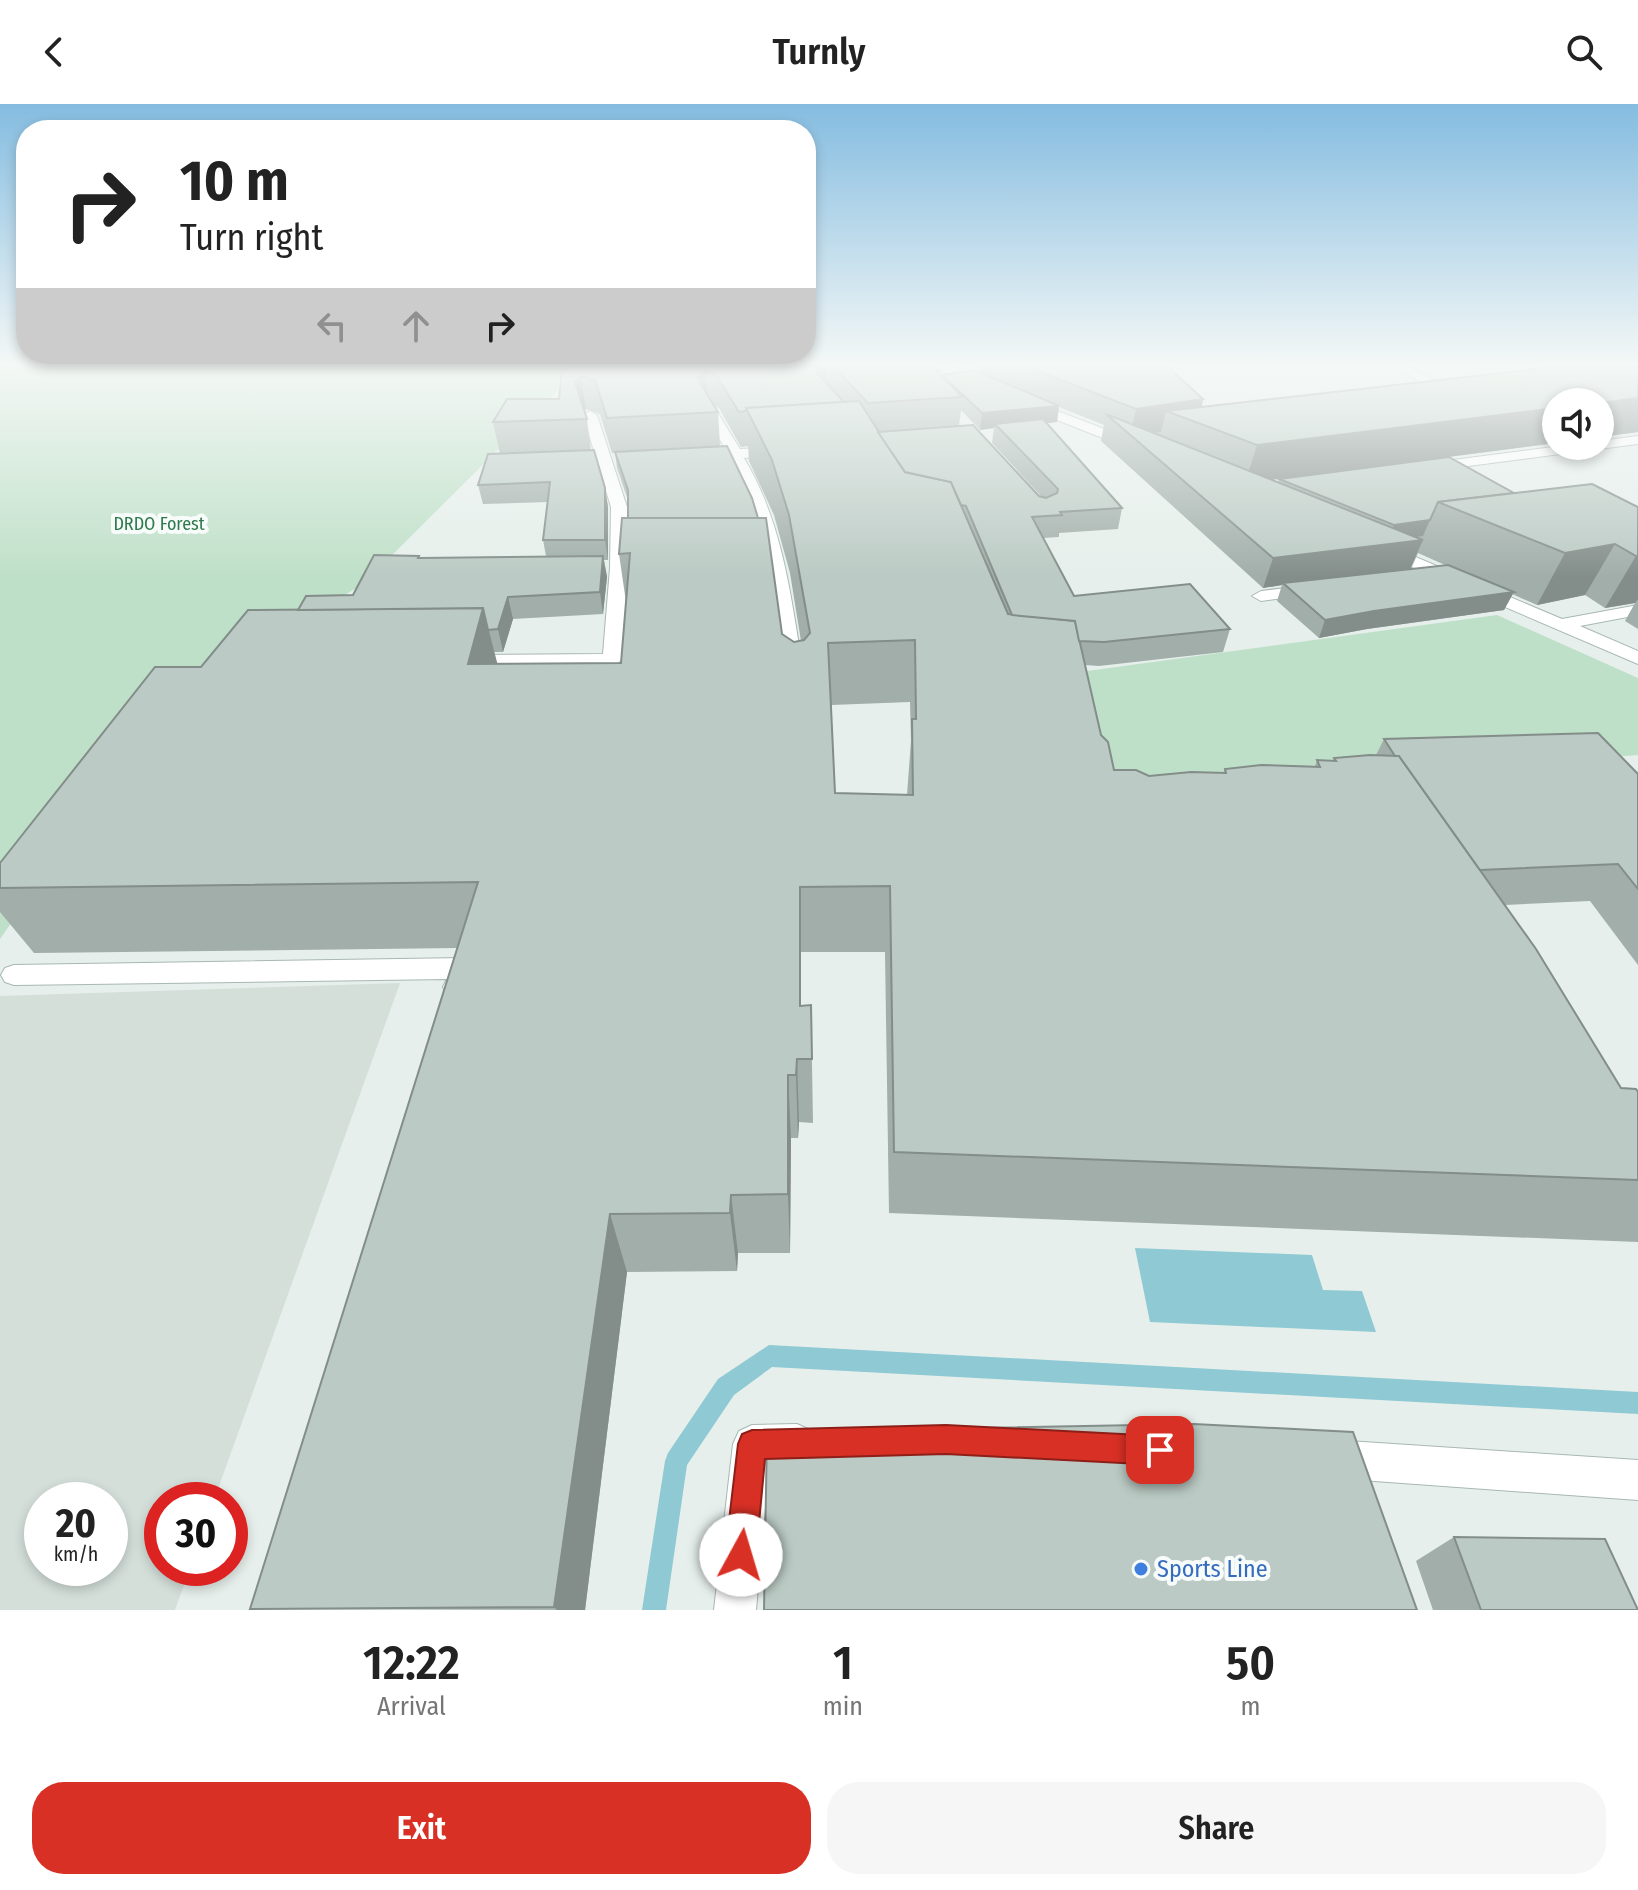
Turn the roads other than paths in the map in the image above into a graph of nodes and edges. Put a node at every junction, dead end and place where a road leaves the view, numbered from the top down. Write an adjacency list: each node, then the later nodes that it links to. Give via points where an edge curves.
1 (598, 436): 20 (street, via 619,507 612,660)
2 (725, 436): 9 (street)
3 (1112, 436): 6 (street)
4 (1638, 440): 5 (street)
5 (1614, 443)
6 (1139, 445)
7 (792, 451): 9 (street)
8 (1542, 453): 11 (street)
9 (735, 454): 10 (street); 21 (street, via 765,516 769,568)
10 (678, 457)
11 (1411, 470)
12 (1416, 545): 13 (street, via 1378,546)
13 (1443, 574): 14 (street); 18 (street)
14 (1412, 578)
15 (1321, 589): 16 (street)
16 (1261, 596)
17 (1638, 610): 18 (street)
18 (1558, 625): 19 (street)
19 (1638, 658)
20 (438, 661)
21 (795, 682)
22 (14, 975): 23 (street, via 464,968)
23 (449, 1013)
24 (827, 1443): 29 (street, via 752,1444)
25 (1296, 1457): 26 (street)
26 (1344, 1460): 27 (street); 28 (street)
27 (1638, 1480)
28 (1360, 1504)
29 (735, 1610)

